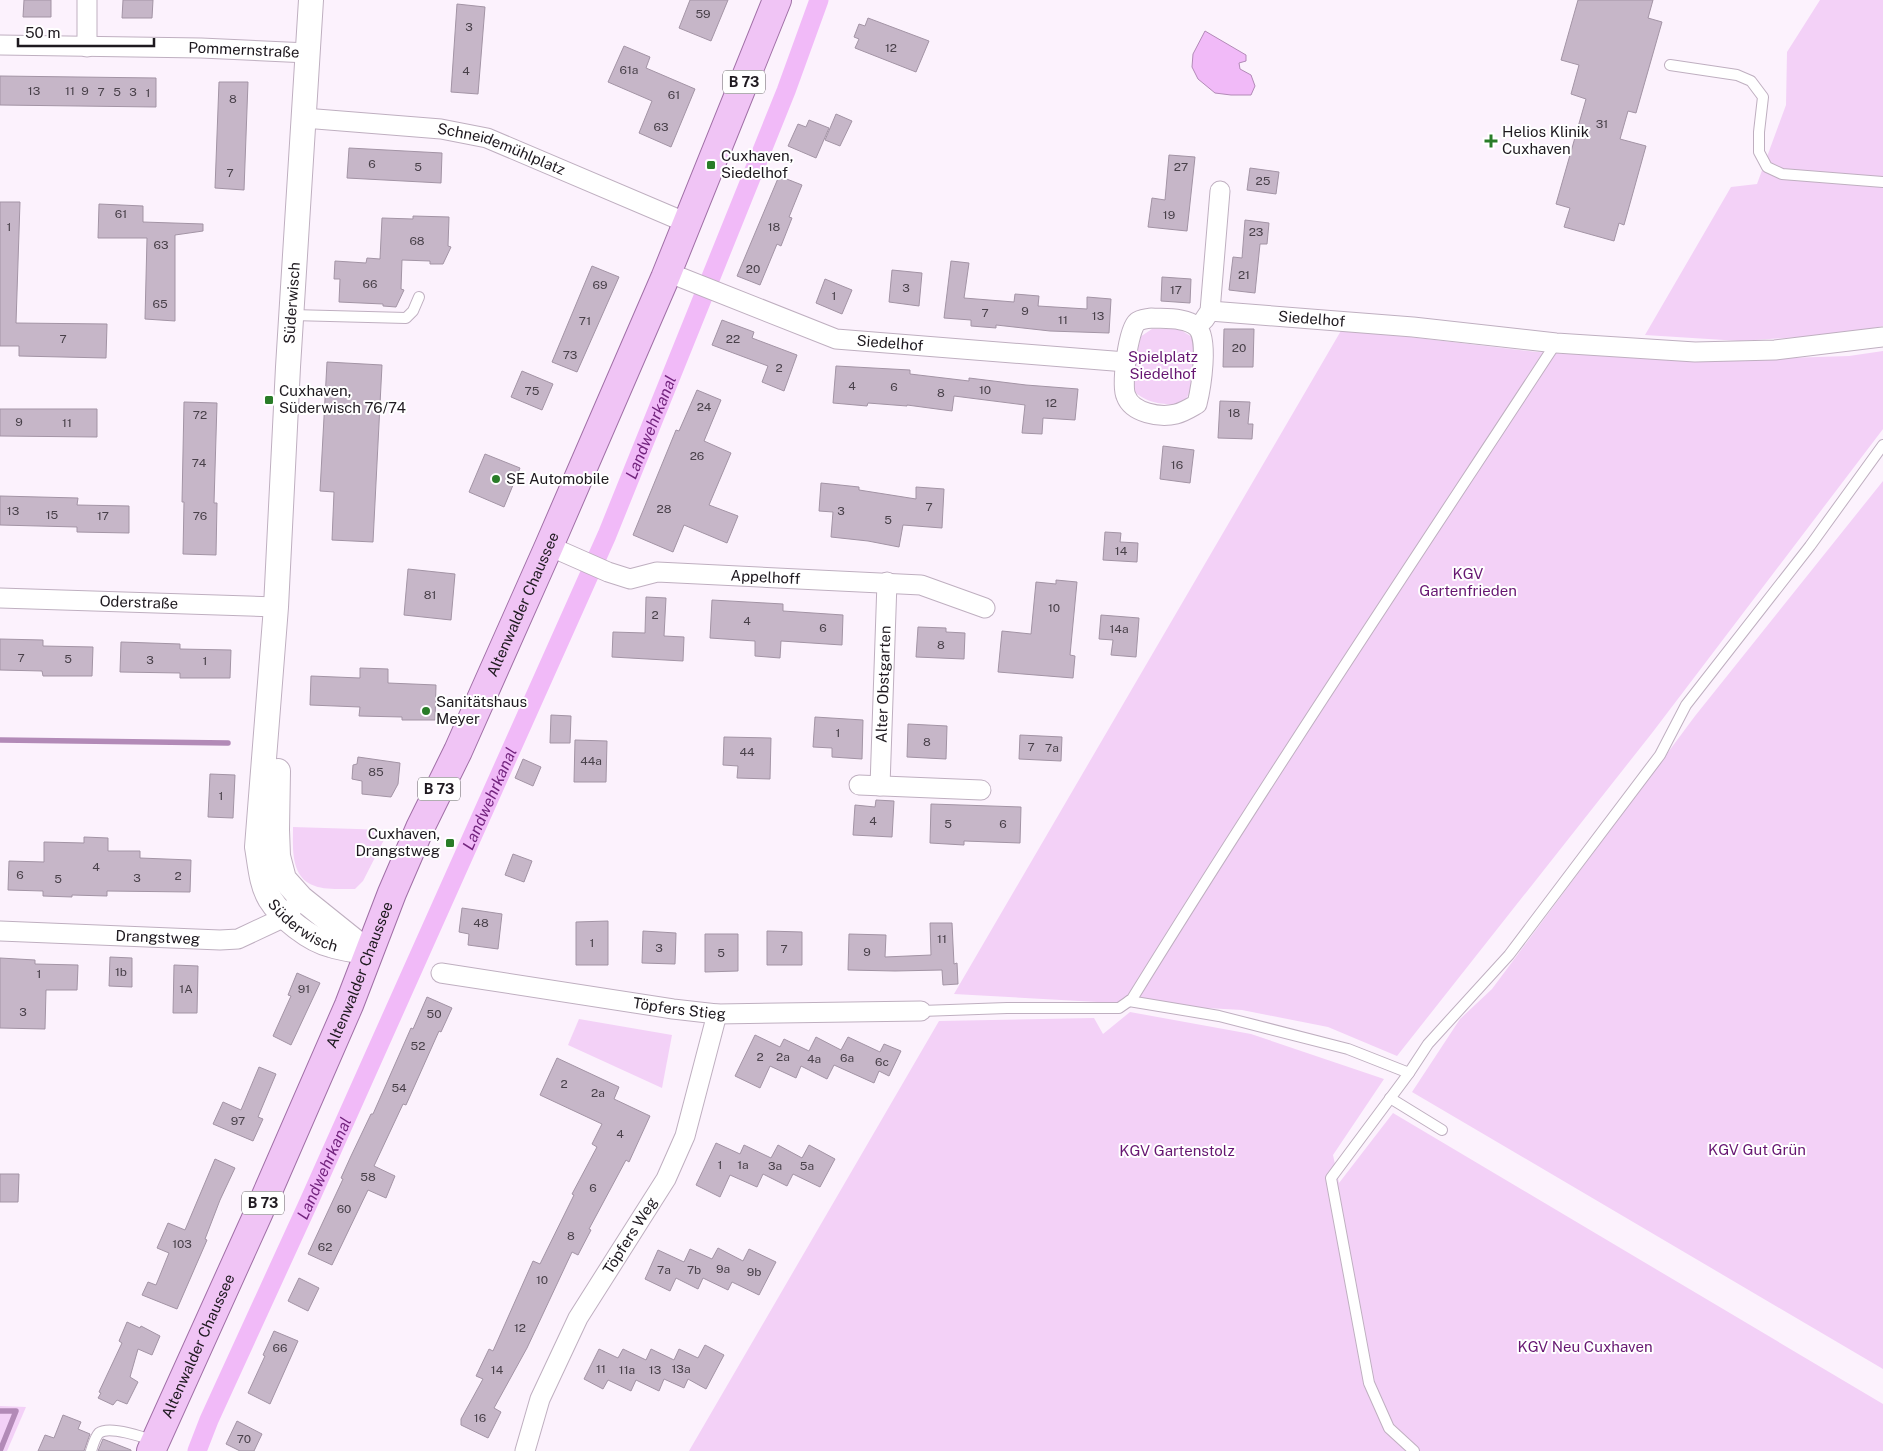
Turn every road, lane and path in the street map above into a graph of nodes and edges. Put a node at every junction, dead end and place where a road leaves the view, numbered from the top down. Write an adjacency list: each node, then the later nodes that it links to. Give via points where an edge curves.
1 (87, 0): 5 (street)
2 (311, 0): 6 (street, Süderwisch)
3 (777, 0): 11 (main road, Altenwalder Chaussee / B 73)
4 (0, 45): 5 (street, Pommernstraße)
5 (87, 47): 6 (street, Pommernstraße)
6 (308, 53): 8 (street, Süderwisch)
7 (1670, 65): 9 (lane, via 1737,75 1751,81 1763,97 1759,152 1767,167 1782,174)
8 (304, 118): 11 (street, Schneidemühlplatz, via 441,129 487,138); 15 (street, Süderwisch)
9 (1883, 182)
10 (1220, 191): 14 (street)
11 (687, 223): 12 (main road, Altenwalder Chaussee / B 73)
12 (667, 272): 19 (street, Siedelhof, via 836,338); 21 (main road, Altenwalder Chaussee / B 73)
13 (419, 297): 15 (lane, via 406,318)
14 (1210, 311): 16 (street); 18 (street, Siedelhof, via 1413,327)
15 (292, 315): 24 (street, Süderwisch)
16 (1198, 328): 19 (street, via 1175,320 1151,318 1138,321 1132,328); 19 (street, via 1204,358 1200,390 1196,404 1184,411 1155,414 1130,404 1125,394)
17 (1883, 337): 18 (street, Siedelhof, via 1776,350 1695,352)
18 (1556, 343): 34 (lane)
19 (1126, 362)
20 (1883, 445): 37 (lane, via 1810,546 1686,705 1660,755 1509,955 1428,1044)
21 (549, 546): 22 (street, Appelhoff, via 630,579 657,572); 32 (main road, Altenwalder Chaussee / B 73, via 458,751 420,828)
22 (888, 582): 25 (street, Appelhoff, via 921,585); 27 (street, Alter Obstgarten)
23 (0, 598): 24 (street, Oderstraße)
24 (276, 607): 29 (street, Süderwisch, via 278,856 284,879); 30 (street, Süderwisch, via 257,847 261,874 270,898)
25 (985, 608)
26 (859, 785): 27 (street)
27 (880, 786): 28 (street)
28 (981, 790)
29 (300, 898): 30 (street, Drangstweg); 32 (street, Süderwisch)
30 (285, 918): 31 (street, Drangstweg, via 238,939 220,940); 32 (street, Süderwisch, via 329,945)
31 (0, 931)
32 (369, 953): 40 (main road, Altenwalder Chaussee / B 73, via 258,1214)
33 (441, 974): 36 (street, Töpfers Stieg)
34 (1128, 1001): 35 (lane, via 1119,1008); 37 (lane, via 1219,1016 1348,1050)
35 (921, 1011): 36 (street, Töpfers Stieg)
36 (717, 1014): 42 (street, Töpfers Weg, via 685,1136 666,1179 578,1318 540,1399)
37 (1409, 1073): 38 (lane)
38 (1390, 1098): 39 (lane); 43 (lane, via 1331,1178 1368,1383 1389,1428)
39 (1442, 1130)
40 (153, 1446): 41 (lane, via 139,1435 104,1430 98,1434)
41 (91, 1451)
42 (525, 1451)
43 (1414, 1451)

